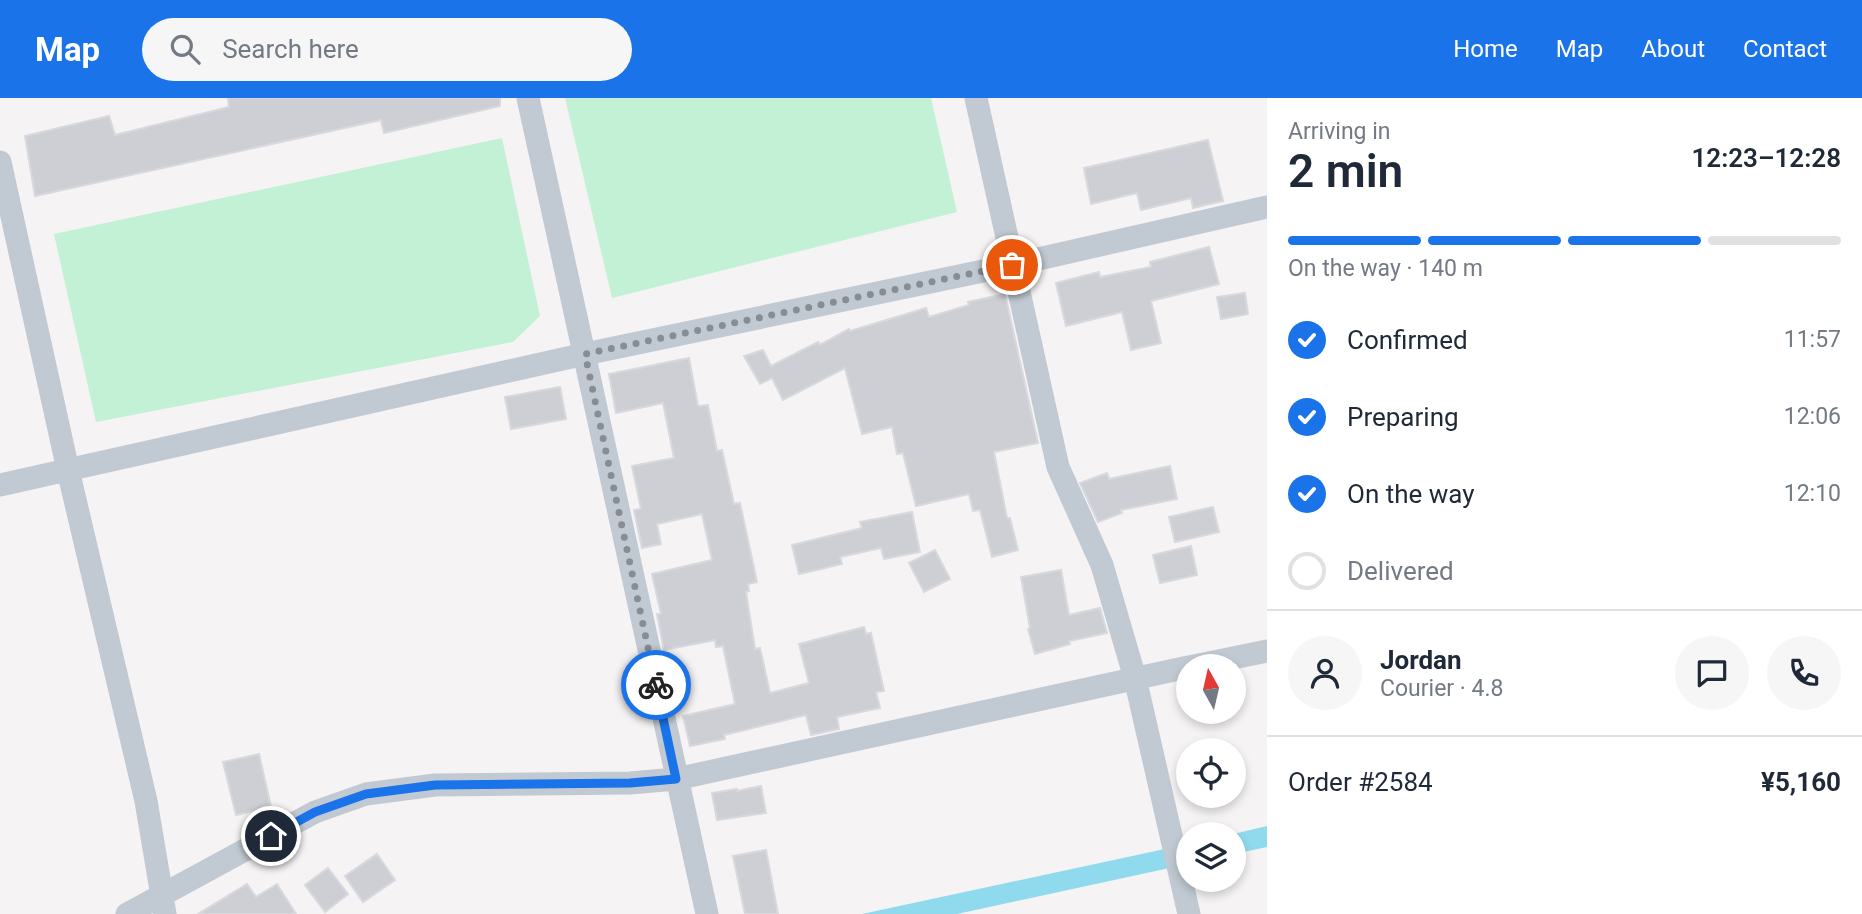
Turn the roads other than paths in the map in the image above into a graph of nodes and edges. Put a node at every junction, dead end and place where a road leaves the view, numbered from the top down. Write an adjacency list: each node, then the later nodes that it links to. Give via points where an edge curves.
1 (528, 98): 6 (street)
2 (976, 98): 5 (street)
3 (0, 162): 7 (street)
4 (1267, 207): 5 (street)
5 (1012, 265): 6 (street); 12 (street, via 1058,467 1102,565)
6 (585, 354): 7 (street); 13 (street)
7 (68, 470): 8 (street); 14 (street, via 146,802)
8 (0, 485)
9 (1267, 651): 10 (street)
10 (1246, 655)
11 (1176, 670): 12 (street)
12 (1135, 678): 13 (street); 17 (street)
13 (676, 779): 14 (street, via 435,785 366,794 315,812); 16 (street)
14 (163, 905): 15 (street)
15 (127, 914)
16 (707, 914)
17 (1189, 914)

